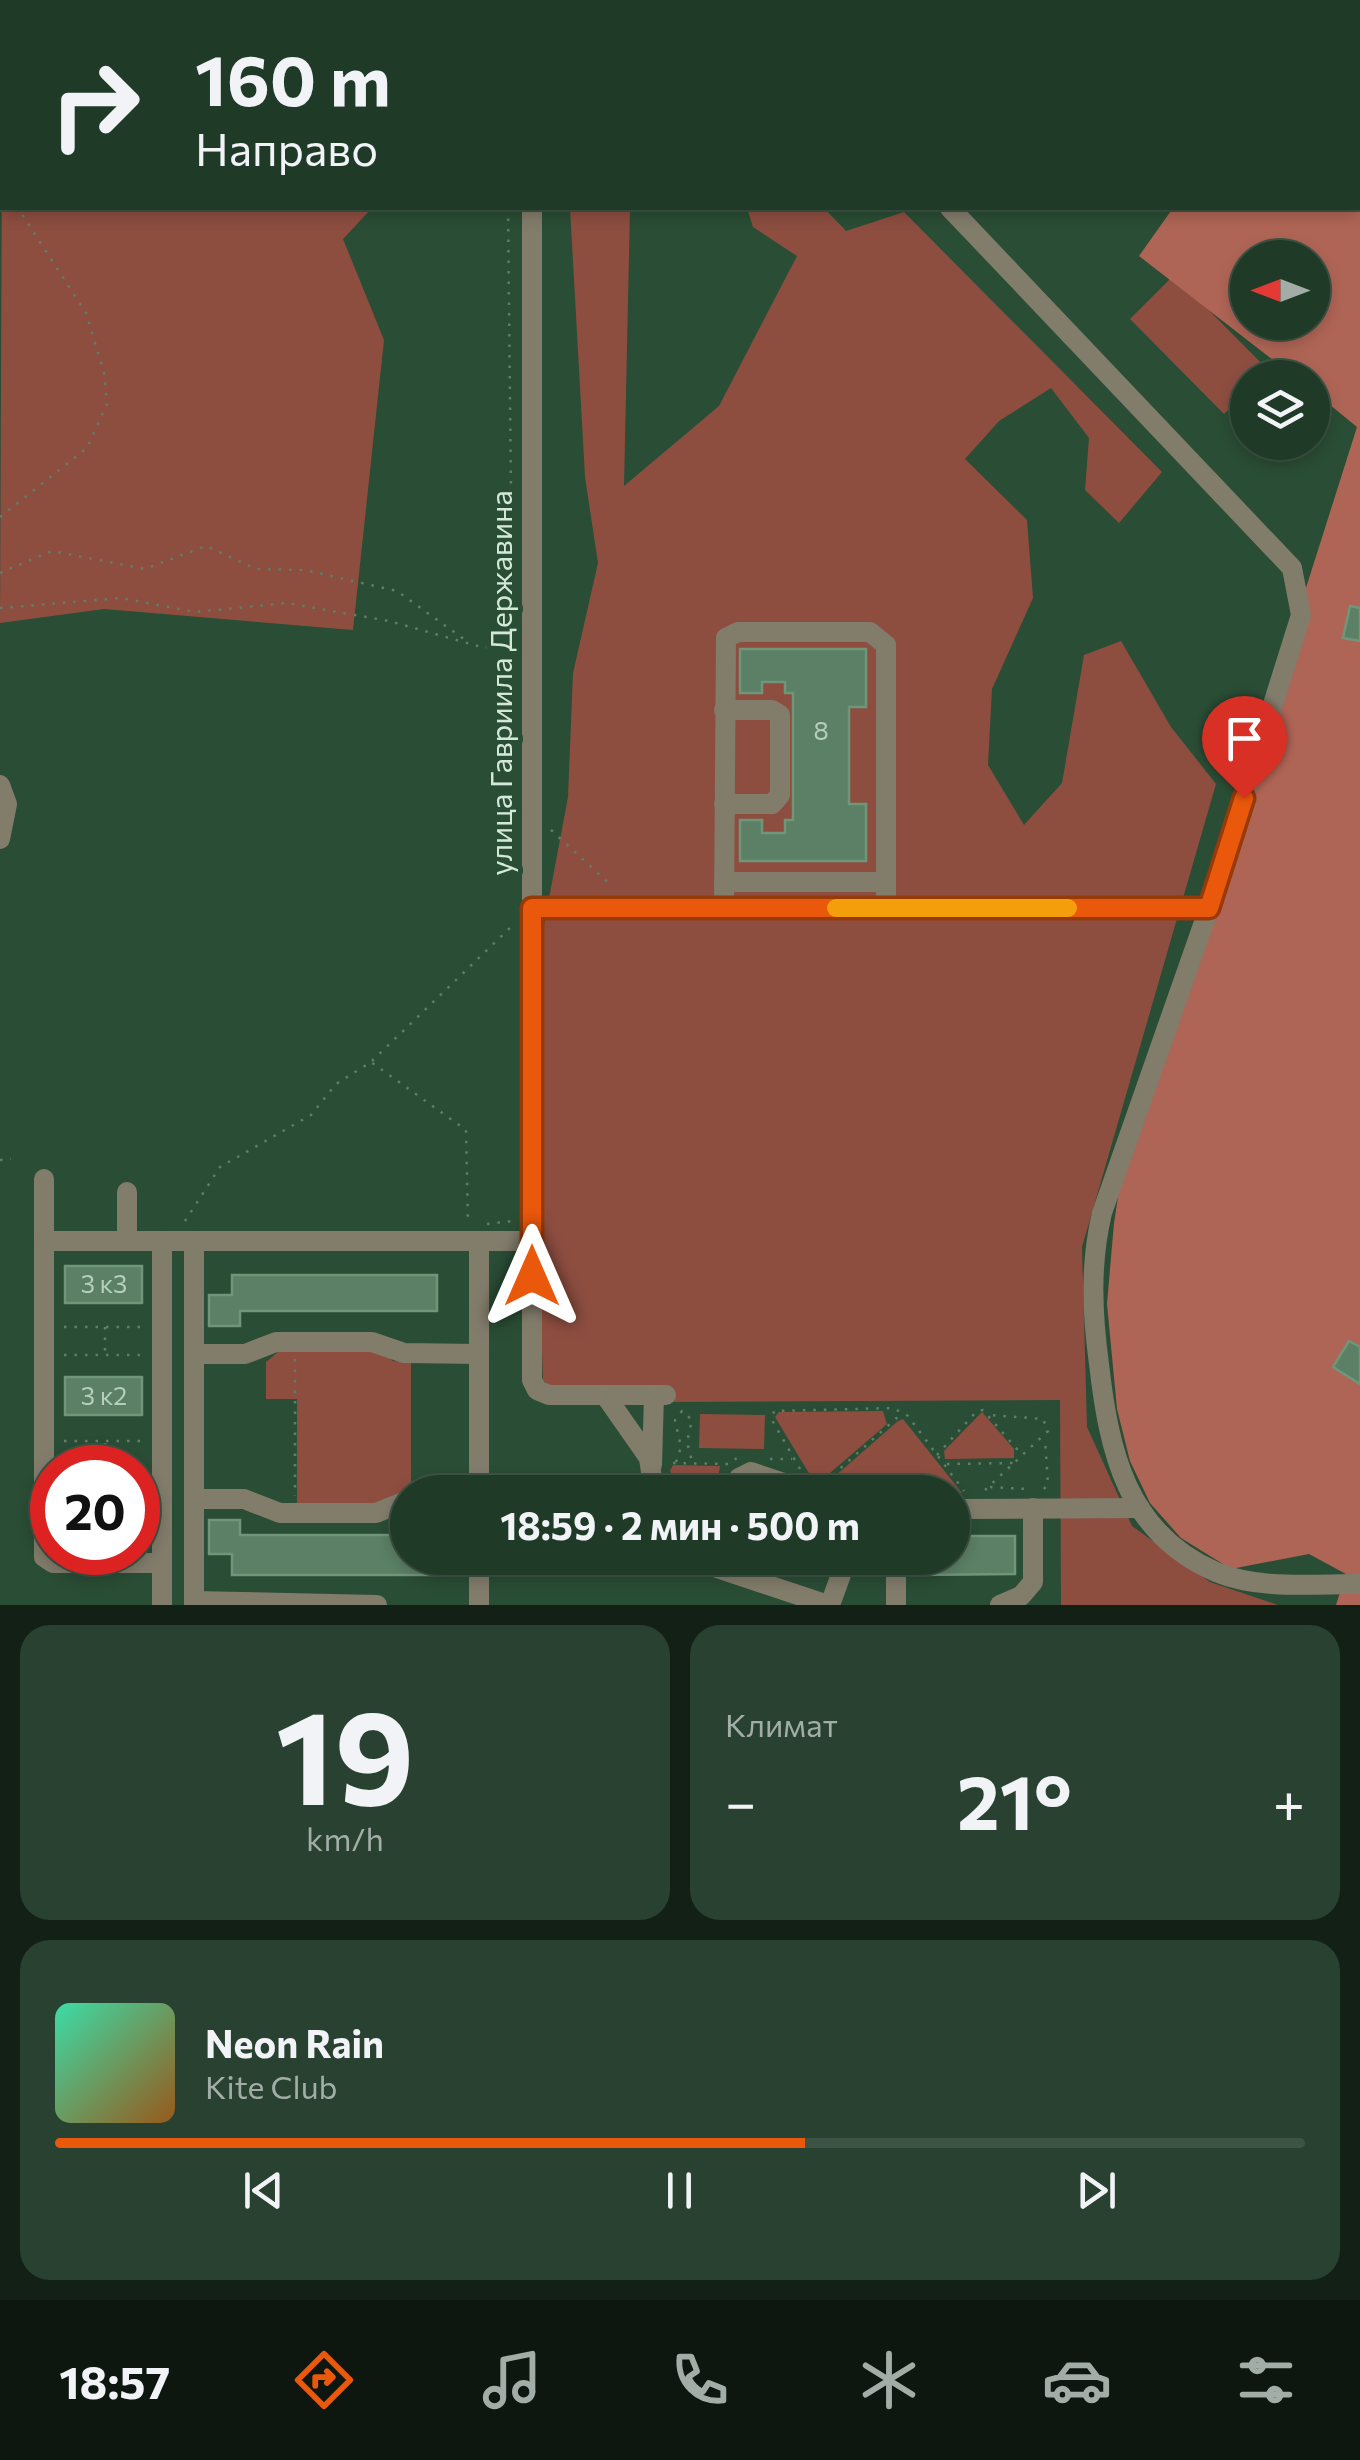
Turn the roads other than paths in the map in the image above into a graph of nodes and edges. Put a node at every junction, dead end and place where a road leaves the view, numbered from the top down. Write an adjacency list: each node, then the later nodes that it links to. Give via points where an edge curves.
1 (532, 210): 9 (street, улица Гавриила Державина)
2 (952, 210): 12 (street, via 1292,568 1301,615)
3 (724, 710): 5 (street); 5 (street, via 780,715 780,795 772,804); 8 (street, via 724,645 730,634 870,632 883,639)
4 (0, 785): 6 (street, via 8,804)
5 (724, 804): 7 (street)
6 (0, 839)
7 (724, 882): 8 (street); 10 (street)
8 (886, 882): 11 (street)
9 (532, 908): 10 (street); 20 (street, улица Гавриила Державина)
10 (724, 908): 11 (street)
11 (886, 908): 12 (street)
12 (1209, 908): 31 (street, via 1093,1251 1092,1314 1107,1436)
13 (44, 1179): 15 (street)
14 (128, 1192): 16 (street)
15 (44, 1241): 16 (street); 32 (street, via 47,1560)
16 (128, 1241): 17 (street)
17 (168, 1241): 18 (street); 32 (street)
18 (194, 1241): 19 (street); 21 (street)
19 (478, 1241): 20 (street); 22 (street)
20 (532, 1241): 23 (street, улица Гавриила Державина, via 534,1386 549,1395)
21 (194, 1354): 22 (street, via 245,1354 272,1343 376,1342 404,1354); 27 (street)
22 (480, 1354): 25 (street)
23 (605, 1395): 24 (street); 24 (street, via 660,1395)
24 (660, 1467): 26 (street)
25 (480, 1475)
26 (655, 1475)
27 (194, 1499): 29 (street, via 244,1499 295,1513); 38 (street)
28 (970, 1506): 30 (street)
29 (390, 1507)
30 (1033, 1508): 31 (street); 44 (street, via 1034,1582)
31 (1140, 1508): 37 (street, via 1169,1541 1218,1572 1272,1583)
32 (162, 1563): 39 (street)
33 (479, 1575): 41 (street)
34 (750, 1575): 42 (street)
35 (840, 1575): 42 (street)
36 (896, 1575): 43 (street)
37 (1360, 1584)
38 (194, 1603): 40 (street)
39 (162, 1605)
40 (376, 1605)
41 (479, 1605)
42 (829, 1605)
43 (896, 1605)
44 (1000, 1605)

